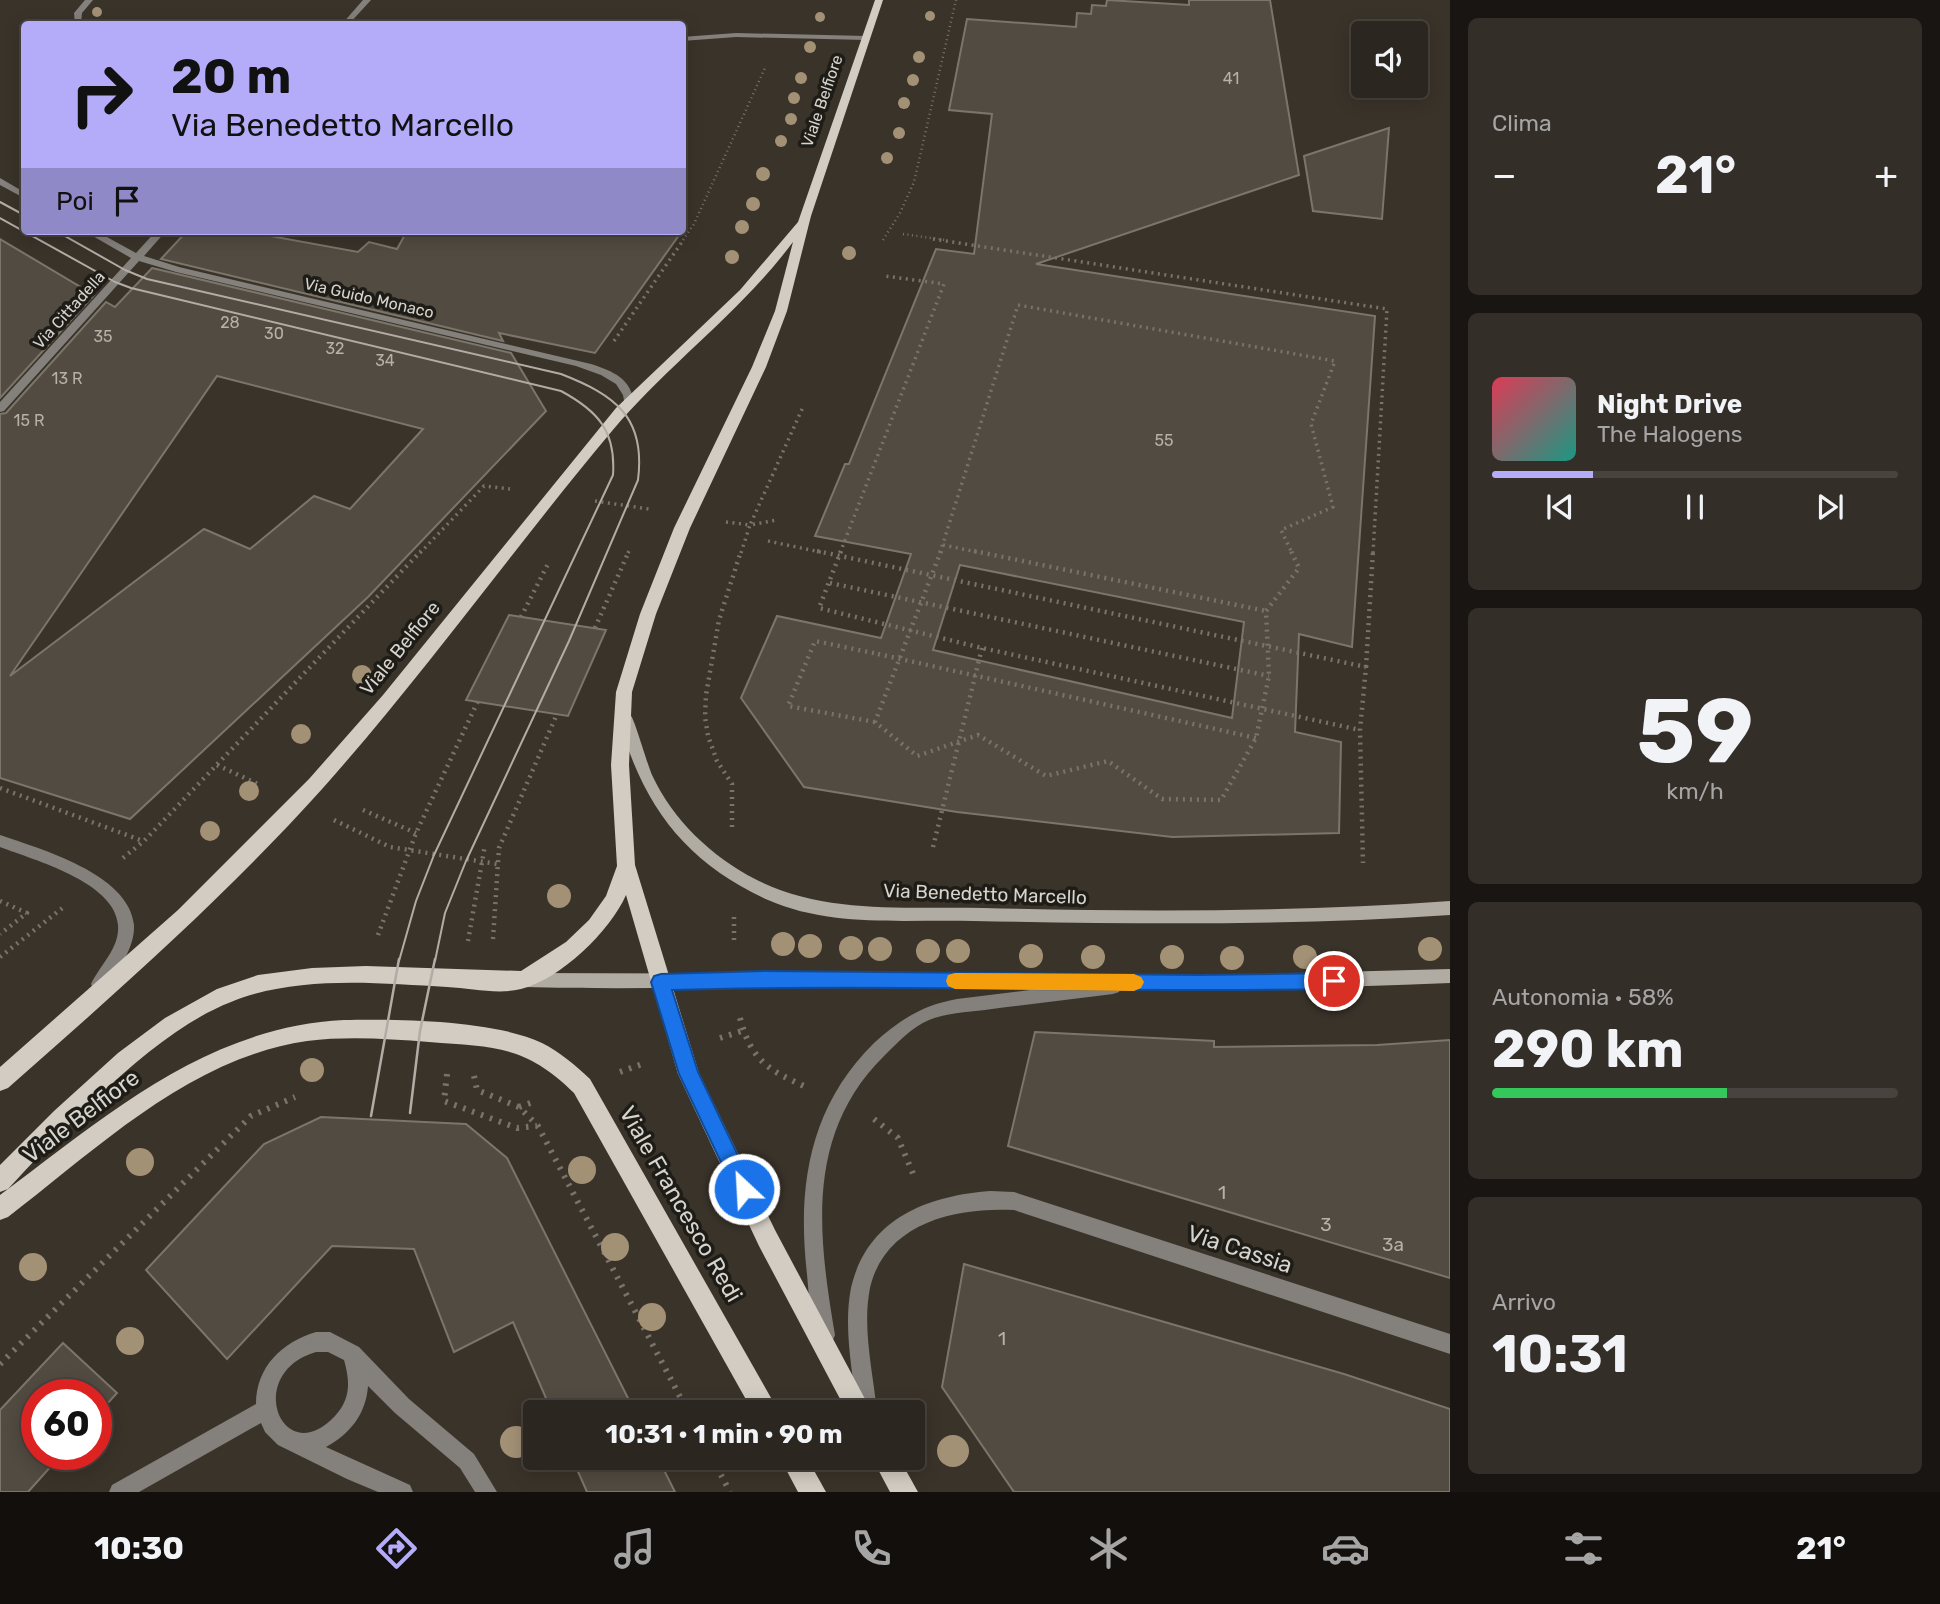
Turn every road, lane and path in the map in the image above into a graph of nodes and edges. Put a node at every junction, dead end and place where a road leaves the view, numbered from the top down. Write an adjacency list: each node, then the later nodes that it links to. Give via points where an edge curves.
1 (89, 0): 5 (street, via 78,13)
2 (367, 0): 6 (street)
3 (879, 0): 8 (main road, Viale Belfiore)
4 (957, 0): 16 (path, via 914,182)
5 (78, 21)
6 (348, 21)
7 (780, 36): 8 (street); 9 (street); 19 (path, via 694,224)
8 (866, 38): 12 (main road, Viale Belfiore)
9 (686, 39)
10 (0, 181): 11 (street)
11 (21, 193)
12 (805, 216): 20 (main road, Viale Belfiore, via 745,292); 40 (main road, Viale Belfiore, via 780,311 759,367 682,528 630,667)
13 (903, 234): 37 (path, via 1387,309)
14 (96, 235): 17 (street, Via Guido Monaco)
15 (157, 235): 17 (street, Via Cittadella)
16 (883, 240)
17 (137, 257): 20 (street, Via Guido Monaco, via 579,364 623,383); 22 (street, Via Cittadella)
18 (885, 276): 31 (path, via 944,284)
19 (611, 346)
20 (629, 404): 70 (main road, Viale Belfiore, via 349,746 180,922)
21 (803, 407): 27 (path)
22 (0, 409)
23 (484, 486): 46 (path, via 144,841)
24 (592, 501): 25 (path)
25 (659, 511)
26 (777, 520): 27 (path)
27 (750, 525): 45 (path, via 719,620 706,695 708,736)
28 (768, 541): 31 (path)
29 (631, 545): 34 (path)
30 (943, 545): 33 (path); 33 (path, bridge, via 1018,305 1335,361 1311,424 1333,507 1280,530 1300,568); 36 (path, bridge)
31 (839, 556): 32 (path); 37 (path)
32 (830, 583): 35 (path, via 819,608); 38 (path)
33 (1266, 611): 38 (path, bridge)
34 (595, 628)
35 (982, 648): 43 (path); 52 (path)
36 (898, 659): 42 (path, bridge); 42 (path, bridge, via 816,641 788,706); 44 (path, bridge)
37 (1366, 667): 43 (path)
38 (1269, 676): 44 (path, bridge)
39 (478, 701): 49 (path)
40 (623, 706): 57 (main road, Viale Belfiore, via 620,765); 60 (street, Via Benedetto Marcello, via 639,767 666,813 691,841 732,872 777,896 811,906 1193,918 1366,915)
41 (557, 714): 56 (path, via 499,848)
42 (875, 722): 44 (path, bridge, via 917,756 978,735 1046,776 1108,761 1162,799 1221,800)
43 (1360, 730): 55 (path)
44 (1256, 738)
45 (732, 784)
46 (0, 788)
47 (363, 810): 49 (path)
48 (344, 825): 53 (path)
49 (416, 833): 53 (path)
50 (0, 842): 70 (street, via 95,881 117,897 124,910 119,955)
51 (485, 845): 54 (path)
52 (933, 847)
53 (408, 851): 54 (path); 62 (path)
54 (481, 863): 56 (path); 64 (path)
55 (1363, 863)
56 (497, 864): 63 (path)
57 (626, 865): 67 (main road, Viale Belfiore, via 621,888 593,930 563,956); 68 (main road, Viale Belfiore)
58 (0, 901): 61 (path, via 27,913)
59 (63, 908): 65 (path)
60 (1450, 908)
61 (0, 934)
62 (376, 939)
63 (492, 942)
64 (468, 944)
65 (0, 957)
66 (1450, 976): 69 (street)
67 (522, 980): 68 (street, Viale Belfiore); 83 (main road, Viale Belfiore, via 326,976 231,992 201,1006 129,1056 56,1121)
68 (661, 982): 69 (street); 72 (main road)
69 (1144, 982): 87 (street, via 923,1015 849,1079 828,1121 813,1199 814,1260)
70 (70, 1021): 75 (main road, Viale Belfiore)
71 (524, 1045): 76 (main road, Viale Francesco Redi, via 551,1057); 84 (main road, Viale Belfiore, via 479,1035 353,1029 290,1035 250,1046 148,1095)
72 (682, 1051): 76 (path); 77 (path, via 742,1031 762,1066); 87 (main road, via 767,1238)
73 (447, 1067): 81 (path, via 444,1101 517,1128)
74 (473, 1074): 79 (path, via 477,1090)
75 (0, 1081)
76 (582, 1086): 79 (path); 90 (main road, Viale Francesco Redi)
77 (817, 1091)
78 (295, 1097): 88 (path, via 251,1116)
79 (519, 1107): 81 (path)
80 (866, 1115): 82 (path, via 898,1138)
81 (538, 1126): 89 (path)
82 (913, 1172)
83 (0, 1181)
84 (0, 1209)
85 (1450, 1344): 92 (street, Via Cassia, via 1014,1201 980,1199 927,1212 884,1240 869,1265 860,1292)
86 (352, 1354): 93 (street, via 330,1342 303,1345 278,1365 266,1395); 94 (street, via 360,1380 354,1409 318,1440); 100 (street, via 402,1406 467,1461)
87 (828, 1354): 91 (main road)
88 (0, 1364)
89 (682, 1400)
90 (760, 1400)
91 (853, 1400)
92 (866, 1400)
93 (266, 1409): 94 (street, via 279,1433); 98 (street)
94 (291, 1441): 99 (street)
95 (718, 1470): 101 (path)
96 (800, 1470): 102 (main road)
97 (892, 1470): 103 (main road)
98 (119, 1492)
99 (403, 1492)
100 (487, 1492)
101 (730, 1492)
102 (813, 1492)
103 (905, 1492)

